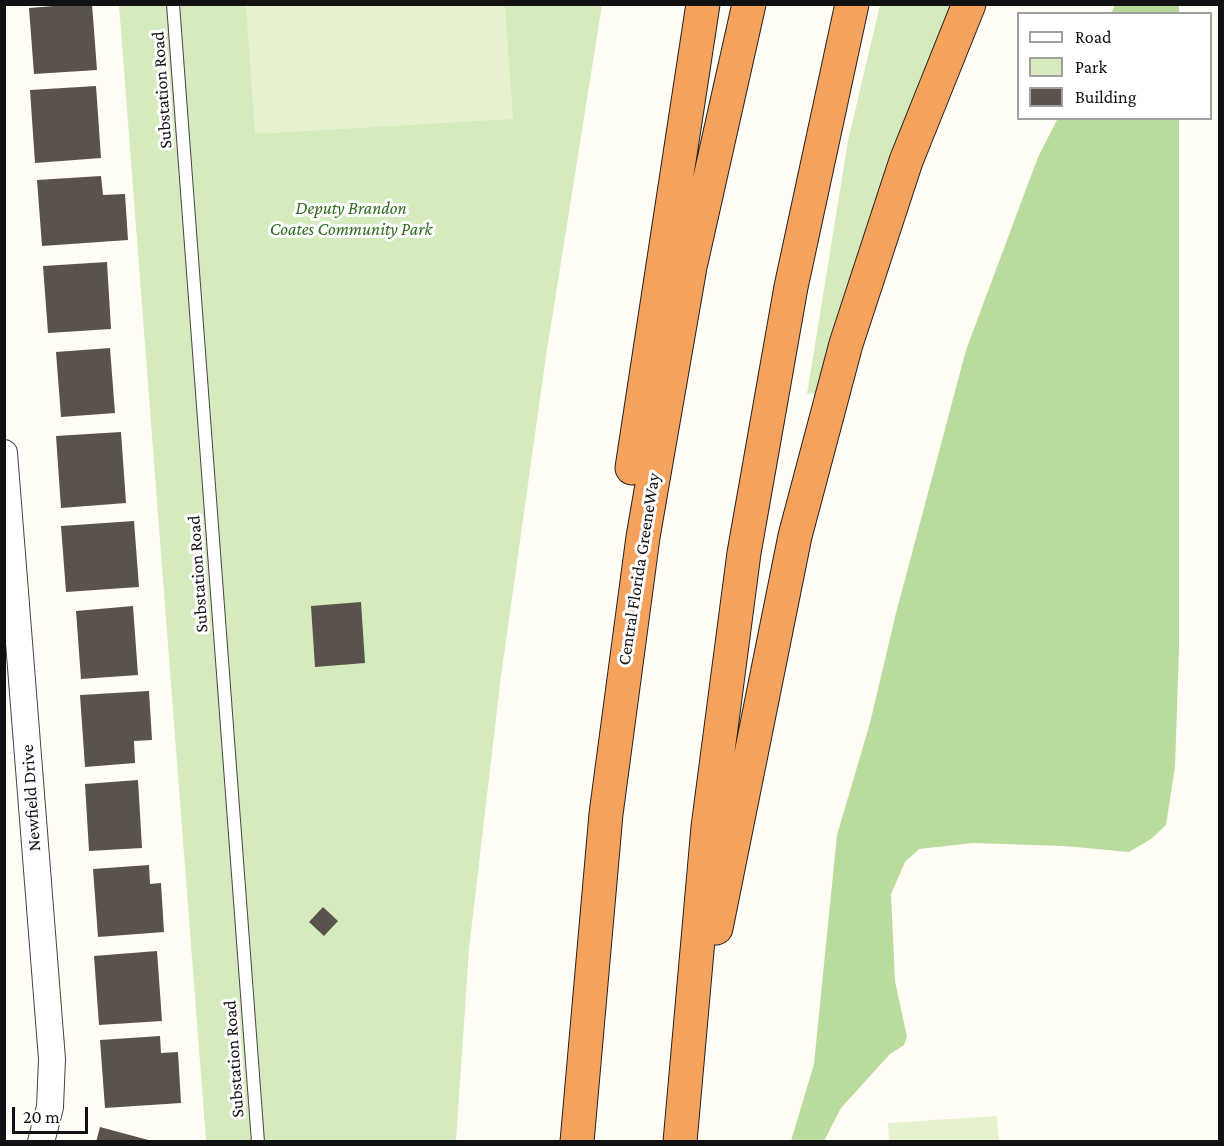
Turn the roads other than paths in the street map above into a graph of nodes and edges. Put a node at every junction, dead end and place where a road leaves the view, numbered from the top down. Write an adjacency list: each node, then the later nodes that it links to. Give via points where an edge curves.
1 (173, 4): 11 (lane, Substation Road)
2 (703, 4): 8 (highway, via 629,488)
3 (749, 4): 8 (highway, Central Florida GreeneWay, via 690,267 667,391)
4 (852, 4): 9 (highway, via 791,287 744,553 708,827)
5 (969, 4): 9 (highway, via 906,161 870,269 795,536)
6 (4, 453): 7 (street, Newfield Drive)
7 (7, 517): 10 (street, Newfield Drive, via 52,1059 50,1107)
8 (606, 814): 12 (highway, Central Florida GreeneWay)
9 (682, 1098): 13 (highway)
10 (41, 1142)
11 (258, 1142)
12 (577, 1142)
13 (680, 1142)

